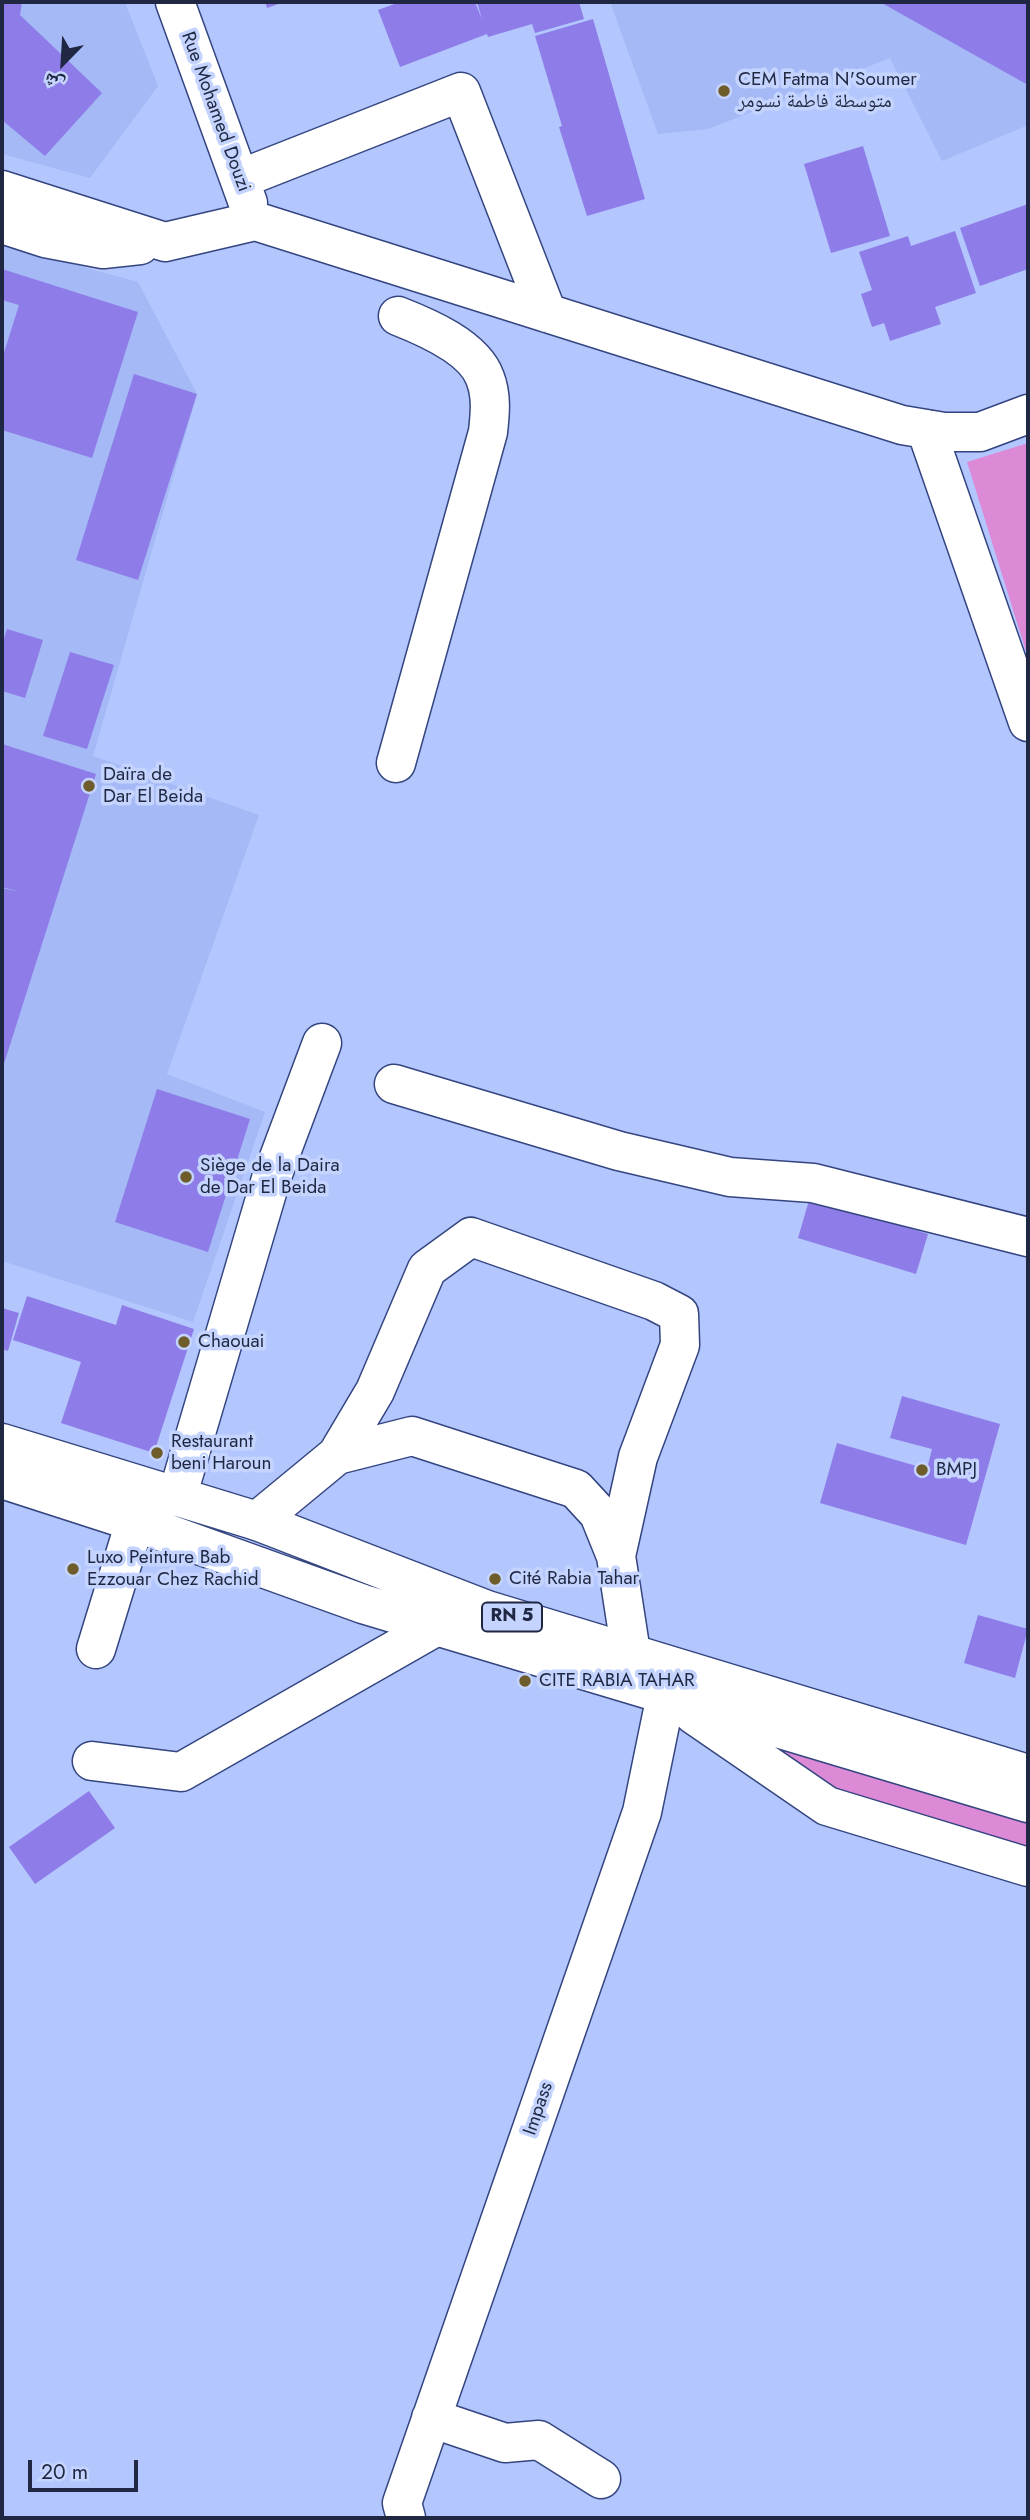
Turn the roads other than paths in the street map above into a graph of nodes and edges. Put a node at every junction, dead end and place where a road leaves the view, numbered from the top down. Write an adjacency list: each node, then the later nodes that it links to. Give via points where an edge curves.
1 (175, 2): 2 (main road, Rue Mohamed Douzi)
2 (240, 179): 4 (main road, Rue Mohamed Douzi); 7 (main road, via 461,92)
3 (2, 190): 6 (main road)
4 (255, 221): 6 (main road); 7 (main road)
5 (2, 224): 6 (main road, via 103,249)
6 (165, 242)
7 (547, 313): 10 (main road)
8 (397, 316): 12 (main road, via 437,332 468,355 485,376 491,404 488,432)
9 (1028, 414): 10 (main road, via 980,432)
10 (926, 429): 11 (main road)
11 (1028, 722)
12 (396, 763)
13 (322, 1044): 19 (main road, via 271,1179)
14 (394, 1084): 15 (main road, via 632,1154 730,1177 813,1183)
15 (1028, 1237)
16 (2, 1443): 19 (main road, RN 5)
17 (337, 1455): 20 (main road); 22 (main road, via 412,1436 576,1489 599,1514); 22 (main road, via 375,1391 427,1269 471,1237 654,1301 679,1314 680,1345 638,1457)
18 (2, 1479): 21 (main road, RN 5)
19 (177, 1497): 20 (main road, RN 5)
20 (257, 1521): 25 (main road, RN 5, via 486,1610)
21 (135, 1522): 23 (main road, RN 5); 24 (main road)
22 (616, 1556): 25 (main road)
23 (437, 1626): 26 (main road, RN 5); 27 (main road, via 181,1772)
24 (96, 1648)
25 (631, 1653): 28 (main road, RN 5)
26 (666, 1695): 29 (main road, RN 5); 30 (main road, via 827,1806); 31 (main road, Impass, via 642,1812)
27 (92, 1760)
28 (1028, 1774)
29 (1028, 1803)
30 (1028, 1867)
31 (431, 2417): 32 (main road, via 505,2443 539,2440); 33 (main road, Impass, via 402,2503)
32 (601, 2479)
33 (406, 2518)

